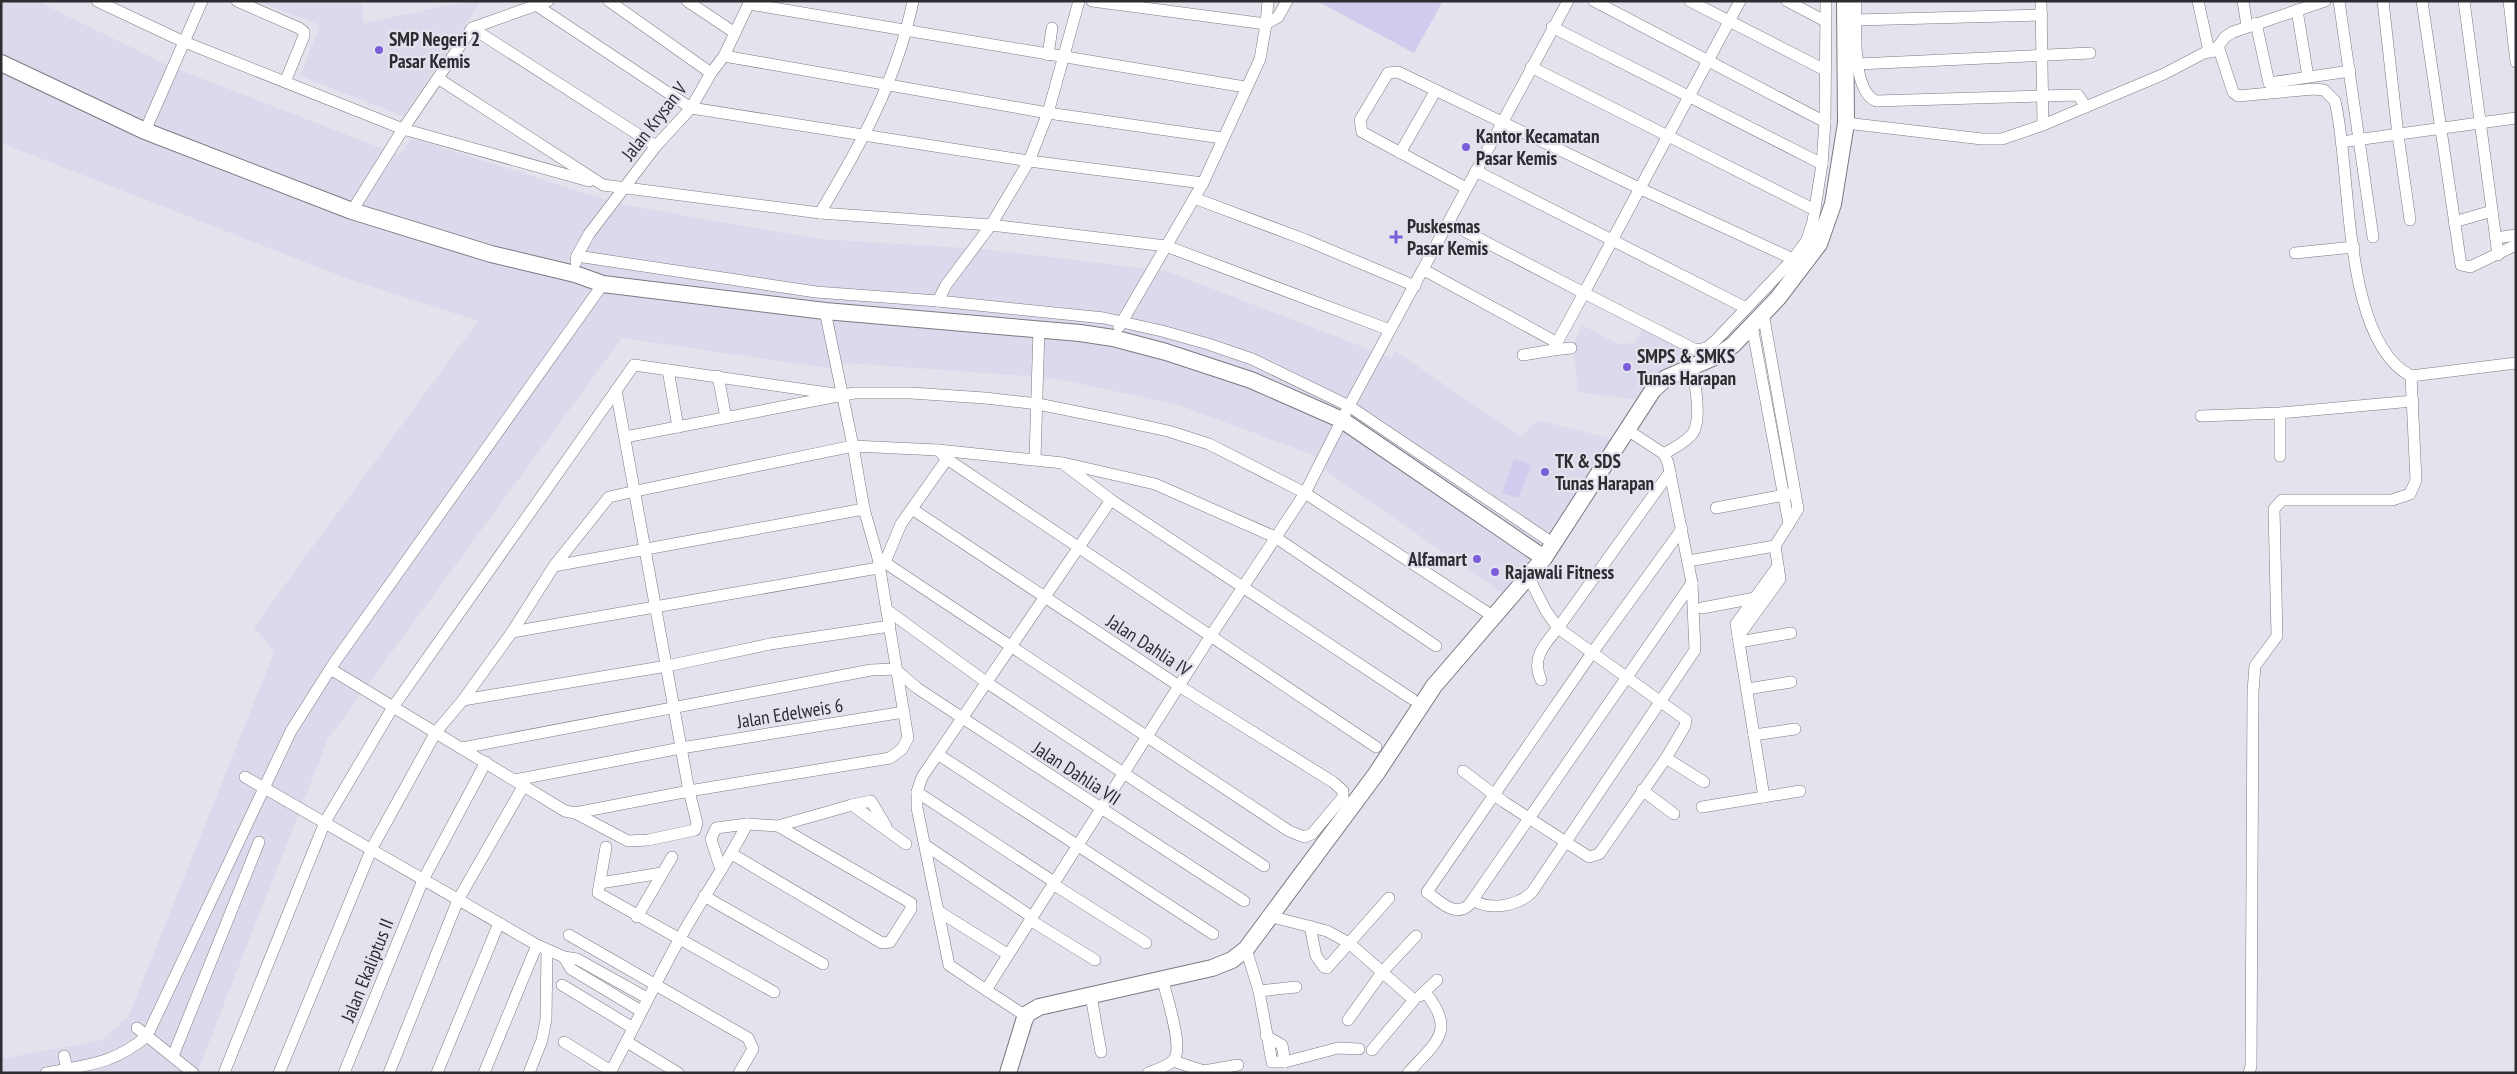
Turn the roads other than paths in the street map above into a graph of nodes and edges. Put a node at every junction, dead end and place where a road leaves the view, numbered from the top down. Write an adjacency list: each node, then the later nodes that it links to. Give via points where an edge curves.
1 (97, 1): 44 (street)
2 (202, 1): 44 (street)
3 (237, 1): 61 (street, via 304,32)
4 (548, 1): 30 (street)
5 (608, 1): 58 (street)
6 (687, 1): 42 (street)
7 (913, 1): 41 (street)
8 (1078, 1): 50 (street)
9 (1092, 1): 36 (street)
10 (1268, 1): 36 (street)
11 (1287, 1): 36 (street, via 1278,17)
12 (1568, 1): 38 (street)
13 (1594, 1): 51 (street)
14 (1690, 1): 35 (street)
15 (1740, 1): 35 (street)
16 (1787, 1): 34 (street)
17 (1826, 1): 34 (street)
18 (1845, 1): 76 (street)
19 (1856, 1): 33 (street)
20 (2041, 1): 32 (street)
21 (2198, 1): 45 (street)
22 (2243, 1): 37 (street)
23 (2325, 1): 31 (street)
24 (2339, 1): 57 (street)
25 (2383, 1): 82 (street)
26 (2422, 1): 79 (street)
27 (2464, 1): 75 (street)
28 (2509, 1): 43 (street)
29 (749, 3): 41 (street); 42 (street, Jalan Krysan V)
30 (536, 6): 39 (street); 70 (street)
31 (2293, 8): 37 (street); 59 (street)
32 (2042, 14): 33 (street); 49 (street)
33 (1856, 20): 54 (street)
34 (1826, 21): 56 (street)
35 (1730, 22): 51 (street); 56 (street)
36 (1266, 24): 64 (street, via 1260,59)
37 (2252, 24): 45 (street, via 2233,32); 62 (street)
38 (1552, 27): 55 (street); 67 (street)
39 (472, 28): 60 (street); 87 (street)
40 (1052, 28): 47 (street)
41 (907, 30): 47 (street); 63 (street)
42 (735, 33): 48 (street, Jalan Krysan V)
43 (2514, 35): 52 (street)
44 (182, 41): 61 (street); 80 (street)
45 (2213, 48): 66 (street, via 2235,95); 69 (street)
46 (2090, 53): 49 (street)
47 (1048, 55): 50 (street)
48 (724, 56): 58 (street, Jalan Krysan V); 63 (street)
49 (2041, 57): 54 (street); 68 (street)
50 (1064, 58): 64 (street); 71 (street)
51 (1709, 62): 67 (street); 74 (street)
52 (2516, 62)
53 (1, 63): 80 (street)
54 (1858, 64): 68 (street, via 1867,94 1881,103)
55 (1531, 67): 73 (street); 83 (street)
56 (1825, 70): 74 (street)
57 (2350, 71): 59 (street); 85 (street)
58 (711, 73): 70 (street, Jalan Krysan V)
59 (2308, 77): 62 (street)
60 (439, 79): 78 (street); 93 (street)
61 (285, 82): 78 (street)
62 (2269, 83): 66 (street, via 2271,90)
63 (887, 86): 71 (street); 81 (street)
64 (1245, 87): 84 (street)
65 (1436, 90): 73 (street); 88 (street); 88 (street, via 1398,72 1388,73 1362,117 1362,132)
66 (2279, 93): 86 (street, via 2314,89 2330,94 2337,110)
67 (1689, 98): 83 (street); 90 (street)
68 (2042, 98): 69 (street, via 2078,96); 77 (street)
69 (2086, 107): 77 (street)
70 (691, 108): 81 (street); 87 (street, Jalan Krysan V)
71 (1048, 113): 84 (street); 89 (street)
72 (2516, 118): 75 (street)
73 (1502, 120): 91 (street); 96 (street)
74 (1825, 122): 90 (street)
75 (2482, 123): 79 (street); 100 (street)
76 (1846, 124): 77 (street, via 1992,140); 126 (street, via 1833,204 1819,244)
77 (2043, 125)
78 (402, 129): 93 (street); 99 (street)
79 (2440, 129): 82 (street); 103 (street)
80 (145, 132): 99 (street)
81 (866, 135): 89 (street); 101 (street)
82 (2398, 135): 85 (street); 102 (street)
83 (1669, 136): 96 (street); 98 (street)
84 (1222, 138): 92 (street)
85 (2359, 141): 86 (street); 107 (street)
86 (2341, 142): 112 (street)
87 (656, 146): 94 (street, Jalan Krysan V)
88 (1400, 153): 95 (street)
89 (1028, 161): 92 (street); 105 (street)
90 (1822, 164): 98 (street)
91 (1476, 171): 95 (street); 109 (street)
92 (1203, 183): 97 (street)
93 (603, 185): 94 (street)
94 (625, 186): 101 (street); 115 (street, Jalan Krysan V, via 589,234)
95 (1466, 188): 104 (street)
96 (1641, 189): 109 (street); 116 (street)
97 (1194, 198): 111 (street); 120 (street)
98 (1815, 210): 116 (street, via 1807,240)
99 (352, 211): 118 (street, via 491,254)
100 (2492, 211): 103 (street); 108 (street)
101 (820, 213): 105 (street)
102 (2410, 220)
103 (2454, 222): 114 (street, via 2461,265 2470,267)
104 (1449, 223): 117 (street); 122 (street)
105 (991, 224): 111 (street); 123 (street)
106 (2516, 235): 108 (street)
107 (2373, 237)
108 (2496, 238): 114 (street)
109 (1612, 242): 122 (street); 124 (street)
110 (2516, 245): 114 (street)
111 (1166, 246): 127 (street); 130 (street)
112 (2354, 247): 113 (street); 139 (street, via 2360,290 2369,322 2389,359)
113 (2295, 253)
114 (2498, 255)
115 (577, 256): 118 (street); 121 (street)
116 (1793, 260): 124 (street)
117 (1424, 270): 120 (street); 132 (street)
118 (575, 274): 119 (street)
119 (603, 284): 125 (street); 199 (street)
120 (1415, 286): 130 (street)
121 (816, 292): 123 (street); 125 (street)
122 (1584, 293): 124 (street, via 1696,350 1711,345); 132 (street)
123 (938, 301): 127 (street)
124 (1746, 308)
125 (821, 310): 129 (street); 141 (street)
126 (1763, 313): 128 (street); 161 (street)
127 (1121, 322): 131 (street); 144 (street, via 1252,359)
128 (1752, 326): 136 (street, via 1725,352); 162 (street)
129 (1039, 328): 131 (street); 143 (street)
130 (1390, 330): 144 (street)
131 (1113, 338): 144 (street, via 1166,352)
132 (1555, 346): 133 (street); 134 (street)
133 (1571, 348)
134 (1523, 355)
135 (2516, 363): 139 (street)
136 (1692, 366): 149 (street, via 1666,378 1653,390); 153 (street, via 1698,393 1695,427 1689,436)
137 (668, 370): 138 (street); 140 (street, via 634,365); 148 (street)
138 (718, 376): 141 (street); 147 (street)
139 (2411, 376): 142 (street)
140 (616, 390): 150 (street); 209 (street)
141 (842, 395): 143 (street, via 911,393); 147 (street); 151 (street)
142 (2413, 401): 145 (street); 329 (street, via 2416,480 2410,494 2392,500 2282,500 2274,509 2276,636 2255,666 2253,691)
143 (1038, 404): 156 (street); 160 (street, via 1168,431 1209,444)
144 (1346, 413): 160 (street); 170 (street); 174 (street)
145 (2280, 413): 146 (street); 154 (street)
146 (2201, 416)
147 (726, 418): 148 (street)
148 (678, 428): 150 (street)
149 (1626, 429): 153 (street); 170 (street)
150 (625, 437): 159 (street)
151 (853, 446): 152 (street); 159 (street); 165 (street)
152 (938, 450): 155 (street); 156 (street)
153 (1664, 454): 158 (street)
154 (2280, 456)
155 (947, 459): 166 (street); 172 (street)
156 (1036, 459): 157 (street)
157 (1063, 463): 163 (street); 169 (street, via 1155,484)
158 (1670, 472): 168 (street); 189 (street)
159 (636, 491): 173 (street); 177 (street, via 609,498)
160 (1306, 493): 169 (street); 187 (street)
161 (1796, 493): 162 (street); 167 (street, via 1798,509)
162 (1784, 496): 164 (street); 167 (street)
163 (1111, 500): 172 (street); 181 (street)
164 (1716, 508)
165 (864, 509): 173 (street); 176 (street)
166 (912, 509): 176 (street); 182 (street, Jalan Dahlia IV)
167 (1789, 524): 171 (street)
168 (1682, 529): 180 (street); 196 (street)
169 (1275, 537): 181 (street); 194 (street)
170 (1554, 544): 174 (street)
171 (1775, 546): 175 (street); 178 (street)
172 (1077, 548): 182 (street); 192 (street)
173 (646, 550): 177 (street); 184 (street)
174 (1544, 558): 179 (street)
175 (1694, 560)
176 (880, 563): 184 (street); 186 (street); 195 (street)
177 (554, 566): 190 (street)
178 (1778, 566): 183 (street); 193 (street, via 1780,579)
179 (1528, 576): 189 (street); 264 (street, via 1434,686 1376,774)
180 (1692, 583): 200 (street); 208 (street, via 1695,650)
181 (1244, 588): 192 (street); 206 (street)
182 (1045, 598): 195 (street); 204 (street, Jalan Dahlia IV)
183 (1755, 598): 185 (street); 193 (street, via 1736,624)
184 (656, 607): 190 (street); 197 (street)
185 (1702, 608)
186 (887, 610): 188 (street); 202 (street)
187 (1488, 613)
188 (890, 626): 197 (street, via 770,644); 198 (street)
189 (1558, 628): 196 (street); 201 (street, via 1539,652 1537,670)
190 (512, 632): 207 (street)
191 (1791, 633): 193 (street)
192 (1210, 637): 204 (street); 217 (street)
193 (1739, 640): 205 (street)
194 (1436, 646)
195 (1013, 647): 202 (street); 216 (street)
196 (1592, 653): 200 (street); 233 (street)
197 (667, 666): 207 (street); 210 (street)
198 (895, 669): 210 (street, via 871,670); 211 (street); 212 (street, Jalan Dahlia VII)
199 (332, 670): 209 (street); 228 (street, via 291,731)
200 (1626, 676): 208 (street); 239 (street)
201 (1541, 680)
202 (986, 682): 212 (street); 224 (street)
203 (1791, 682): 205 (street)
204 (1179, 686): 216 (street); 216 (street, Jalan Dahlia IV, via 1333,782 1343,792 1343,797 1312,834 1299,836)
205 (1746, 689): 215 (street)
206 (1412, 699)
207 (463, 700): 214 (street)
208 (1661, 702): 221 (street, via 1685,717 1686,721); 243 (street)
209 (393, 707): 214 (street); 240 (street)
210 (674, 709): 218 (street); 219 (street)
211 (904, 712): 219 (street, Jalan Edelweis 6); 230 (street, via 908,738 902,749 890,758)
212 (964, 719): 220 (street); 236 (street, Jalan Dahlia VII)
213 (1795, 729): 215 (street)
214 (436, 732): 218 (street); 249 (street)
215 (1754, 735): 234 (street)
216 (1148, 736): 224 (street)
217 (1376, 746)
218 (462, 748): 222 (street)
219 (681, 748): 227 (street, Jalan Edelweis 6); 230 (street)
220 (939, 754): 232 (street, via 922,777); 247 (street)
221 (1666, 758): 226 (street); 229 (street)
222 (486, 762): 227 (street); 255 (street, Jalan Ekaliptus II)
223 (1463, 770): 233 (street)
224 (1123, 772): 236 (street); 252 (street)
225 (245, 777): 228 (street)
226 (1704, 782)
227 (519, 783): 237 (street); 260 (street)
228 (264, 789): 240 (street); 301 (street)
229 (1642, 790): 238 (street); 243 (street, via 1596,856 1589,857)
230 (689, 791): 237 (street); 237 (street, via 697,827 690,833 628,841)
231 (1800, 791): 234 (street)
232 (917, 792): 246 (street); 257 (street)
233 (1494, 794): 239 (street); 261 (street, via 1427,892 1456,911 1464,909)
234 (1764, 797): 235 (street)
235 (1702, 807)
236 (1101, 809): 247 (street); 262 (street, Jalan Dahlia VII)
237 (575, 814)
238 (1674, 814)
239 (1530, 817): 243 (street); 261 (street)
240 (325, 822): 249 (street); 316 (street)
241 (747, 824): 242 (street); 250 (street); 253 (street, via 719,827 713,831 712,839)
242 (778, 826): 245 (street, via 871,802 890,832); 250 (street, via 911,903 890,942 882,943)
243 (1564, 841): 261 (street, via 1525,899 1498,905 1479,904)
244 (259, 842): 309 (street)
245 (906, 844)
246 (925, 845): 263 (street); 266 (street)
247 (1079, 845): 257 (street); 269 (street)
248 (606, 847): 256 (street)
249 (372, 848): 255 (street); 317 (street)
250 (732, 854): 253 (street)
251 (672, 856): 254 (street)
252 (1264, 866)
253 (721, 870): 258 (street)
254 (662, 873): 256 (street); 265 (street)
255 (423, 880): 260 (street); 318 (street, Jalan Ekaliptus II)
256 (600, 883): 265 (street, via 598,893)
257 (1054, 883): 266 (street); 273 (street)
258 (704, 896): 272 (street); 280 (street)
259 (1389, 898): 274 (street)
260 (458, 900): 267 (street); 319 (street)
261 (1472, 900)
262 (1244, 901)
263 (938, 911): 277 (street); 289 (street, via 949,965)
264 (1269, 916): 268 (street); 276 (street)
265 (637, 917): 272 (street)
266 (1031, 919): 277 (street); 279 (street)
267 (499, 923): 275 (street); 320 (street)
268 (1310, 926): 274 (street, via 1327,930); 274 (street, via 1316,956 1324,967 1330,967)
269 (1213, 934)
270 (569, 935): 285 (street)
271 (1416, 936): 281 (street)
272 (679, 940): 285 (street); 291 (street)
273 (1146, 943)
274 (1349, 943): 281 (street)
275 (542, 947): 278 (street); 307 (street, via 546,1019); 321 (street)
276 (1246, 949): 283 (street, via 1232,960 1212,968); 290 (street)
277 (1007, 954): 289 (street)
278 (564, 957): 282 (street, via 577,959); 287 (street, via 571,969)
279 (1095, 960)
280 (823, 964)
281 (1383, 971): 295 (street); 298 (street)
282 (604, 974): 287 (street); 294 (street)
283 (1162, 980): 293 (street); 310 (street, via 1178,1042 1178,1053)
284 (1438, 980): 292 (street)
285 (656, 984): 294 (street); 325 (street, via 748,1038 753,1049)
286 (562, 985): 300 (street)
287 (598, 987): 296 (street)
288 (1296, 987): 290 (street)
289 (986, 990): 297 (street)
290 (1259, 991): 304 (street, via 1271,1060 1275,1063 1338,1048)
291 (774, 992)
292 (1425, 992): 295 (street); 328 (street, via 1439,1011 1441,1030 1435,1042)
293 (1091, 996): 297 (street); 306 (street)
294 (647, 998): 296 (street)
295 (1414, 1000): 305 (street)
296 (641, 1011): 300 (street)
297 (1021, 1012): 326 (street)
298 (1348, 1020)
299 (137, 1028): 301 (street)
300 (633, 1028): 303 (street)
301 (147, 1036): 309 (street); 312 (street, via 130,1051 110,1061)
302 (564, 1042): 313 (street)
303 (627, 1042): 313 (street); 324 (street)
304 (1360, 1049)
305 (1372, 1050)
306 (1101, 1052)
307 (536, 1054): 322 (street); 323 (street)
308 (64, 1056): 312 (street)
309 (172, 1056): 315 (street)
310 (1173, 1061): 311 (street, via 1204,1071); 327 (street)
311 (1238, 1065)
312 (67, 1071): 314 (street)
313 (611, 1072)
314 (46, 1073)
315 (193, 1073)
316 (224, 1073)
317 (279, 1073)
318 (344, 1073)
319 (389, 1073)
320 (438, 1073)
321 (484, 1073)
322 (529, 1073)
323 (536, 1073)
324 (678, 1073)
325 (739, 1073)
326 (1008, 1073)
327 (1148, 1073)
328 (1408, 1073)
329 (2249, 1073)

